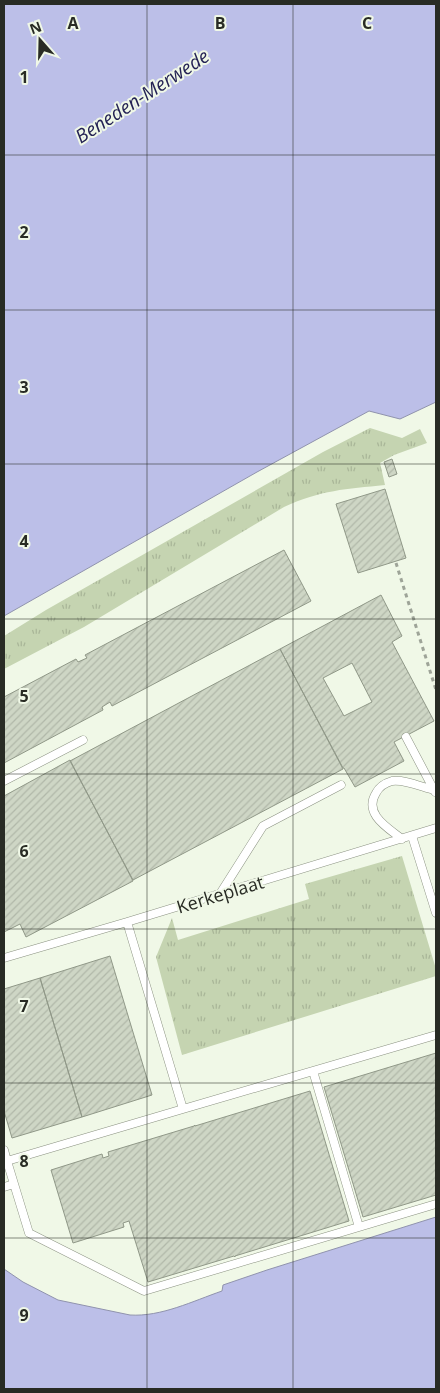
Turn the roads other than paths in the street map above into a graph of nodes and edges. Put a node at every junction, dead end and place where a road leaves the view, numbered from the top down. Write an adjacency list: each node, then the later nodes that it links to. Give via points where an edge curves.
1 (406, 737): 5 (lane)
2 (83, 740): 3 (lane)
3 (4, 781)
4 (341, 785): 9 (lane, via 263,826)
5 (435, 792): 8 (lane, via 392,781 375,794 375,815)
6 (436, 828): 7 (lane, Kerkeplaat)
7 (412, 836): 8 (lane, Kerkeplaat); 10 (lane)
8 (402, 839): 9 (lane, Kerkeplaat)
9 (220, 894): 11 (lane, Kerkeplaat)
10 (436, 913)
11 (127, 922): 12 (lane, Kerkeplaat); 15 (lane)
12 (4, 958)
13 (436, 1035): 14 (lane)
14 (313, 1072): 15 (lane); 21 (lane)
15 (183, 1109): 17 (lane)
16 (4, 1150): 17 (lane)
17 (7, 1160): 18 (lane)
18 (14, 1184): 19 (lane); 21 (lane, via 29,1233 144,1291)
19 (4, 1187)
20 (436, 1204): 21 (lane)
21 (359, 1227)

